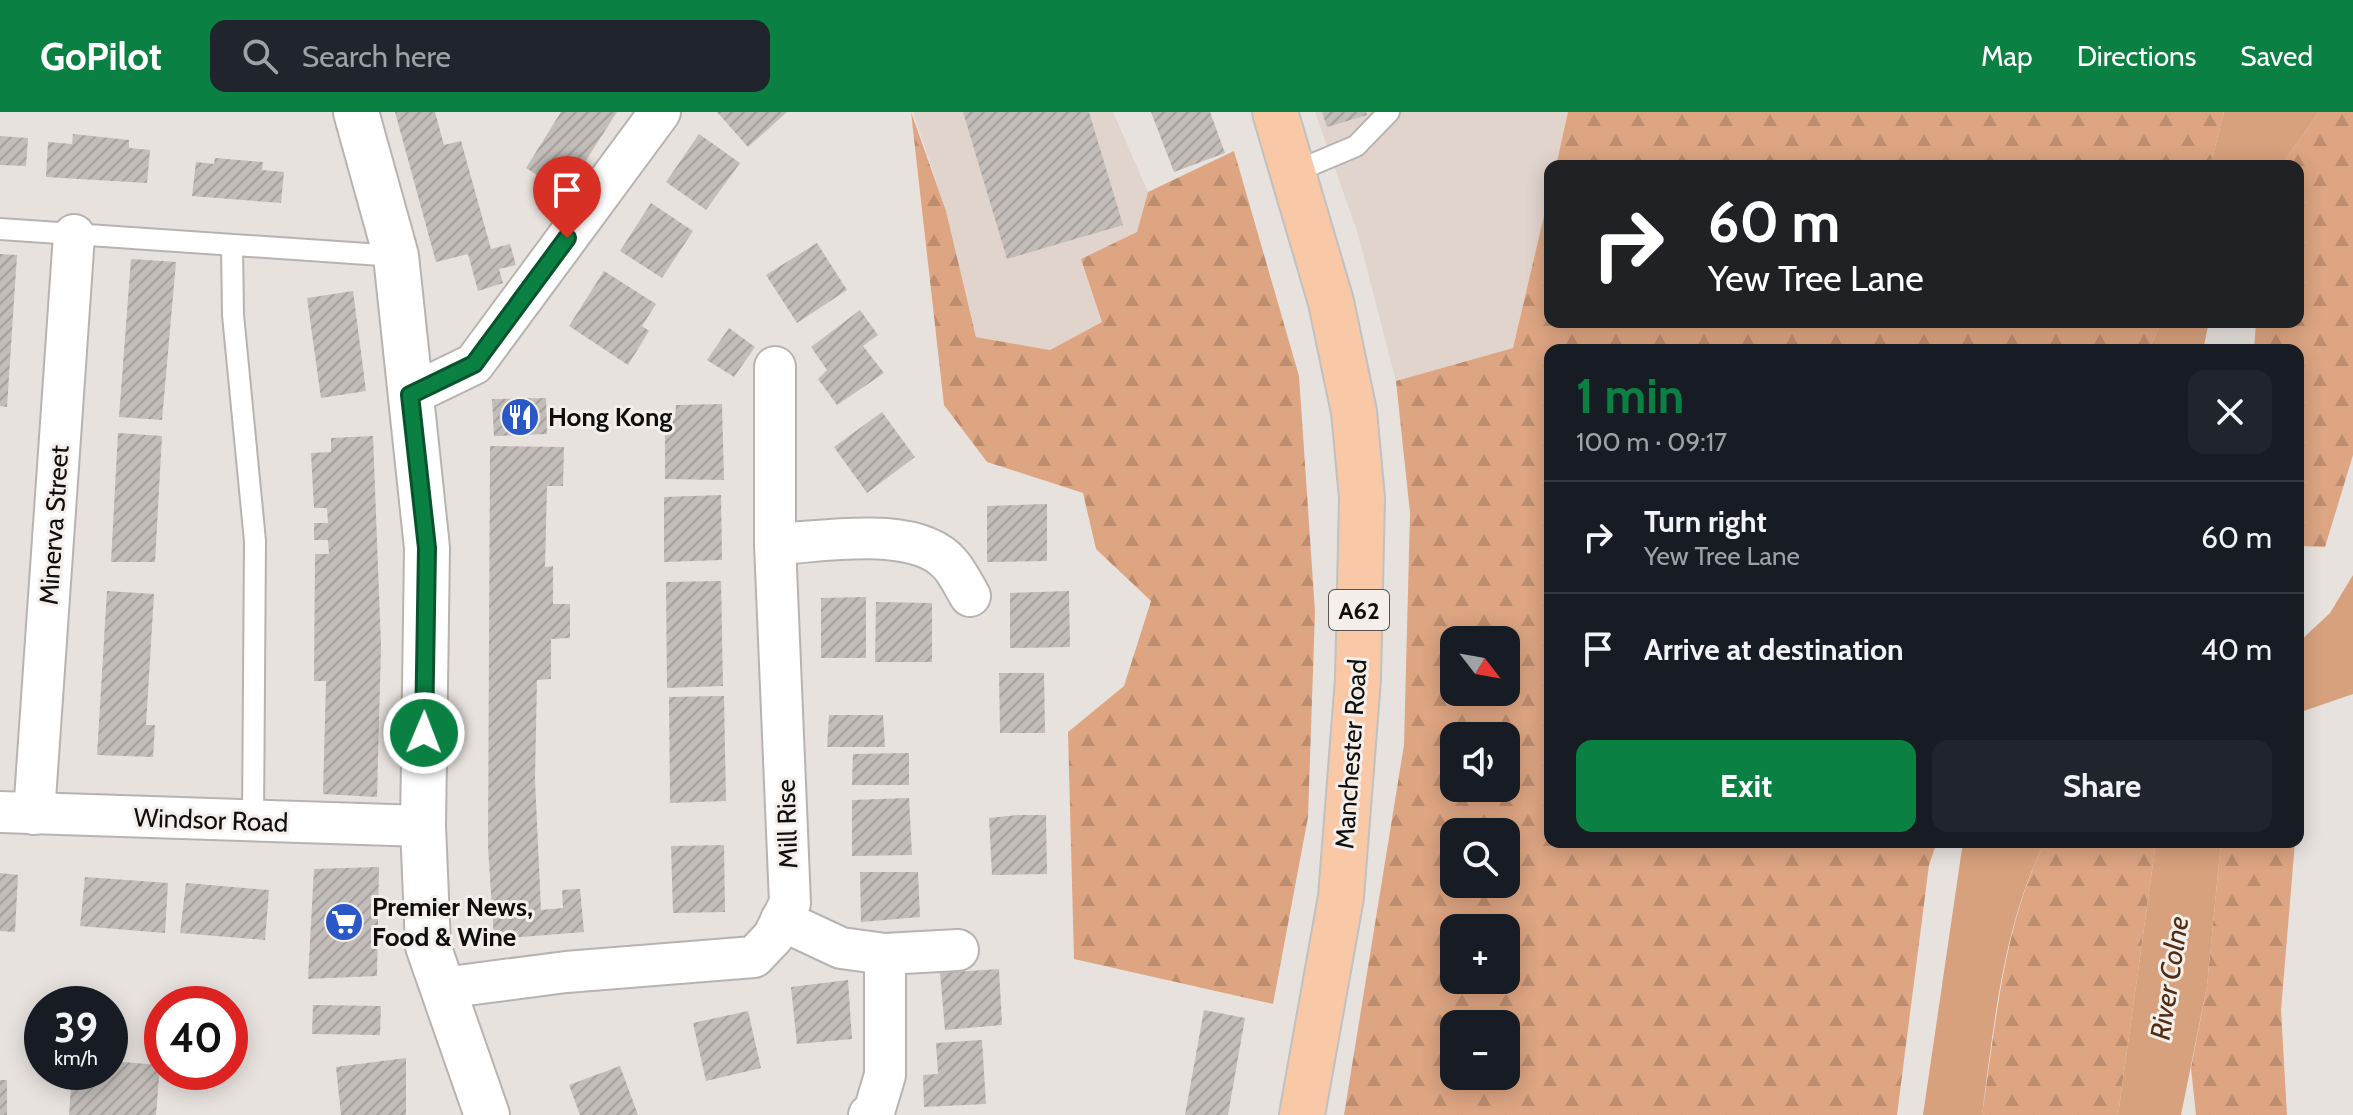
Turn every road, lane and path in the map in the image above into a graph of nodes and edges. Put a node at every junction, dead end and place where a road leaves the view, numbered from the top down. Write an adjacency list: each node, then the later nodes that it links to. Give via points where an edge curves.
1 (356, 112): 9 (street)
2 (660, 112): 11 (street, via 474,364)
3 (1275, 112): 5 (main road, Manchester Road / A62)
4 (1389, 112): 5 (lane, via 1356,146)
5 (1292, 173): 23 (main road, Manchester Road / A62, via 1331,302 1354,412 1362,498 1358,679 1341,897)
6 (0, 229): 7 (lane)
7 (74, 235): 8 (lane); 14 (street, Minerva Street)
8 (232, 246): 9 (lane); 15 (lane, via 233,315 255,541)
9 (396, 256): 11 (street)
10 (775, 367): 12 (street, Mill Rise)
11 (410, 395): 16 (street, via 427,548)
12 (775, 544): 13 (street, via 897,538 949,562); 17 (street, Mill Rise, via 790,903)
13 (970, 596)
14 (17, 813): 15 (street, Windsor Road)
15 (253, 821): 16 (street, Windsor Road)
16 (423, 826): 20 (street, via 428,946)
17 (781, 920): 19 (street, via 841,948); 20 (street, Mill Rise, via 754,957)
18 (958, 950): 19 (street)
19 (885, 954): 22 (street, via 885,1075)
20 (443, 988): 21 (street)
21 (487, 1115)
22 (869, 1115)
23 (1302, 1115)

